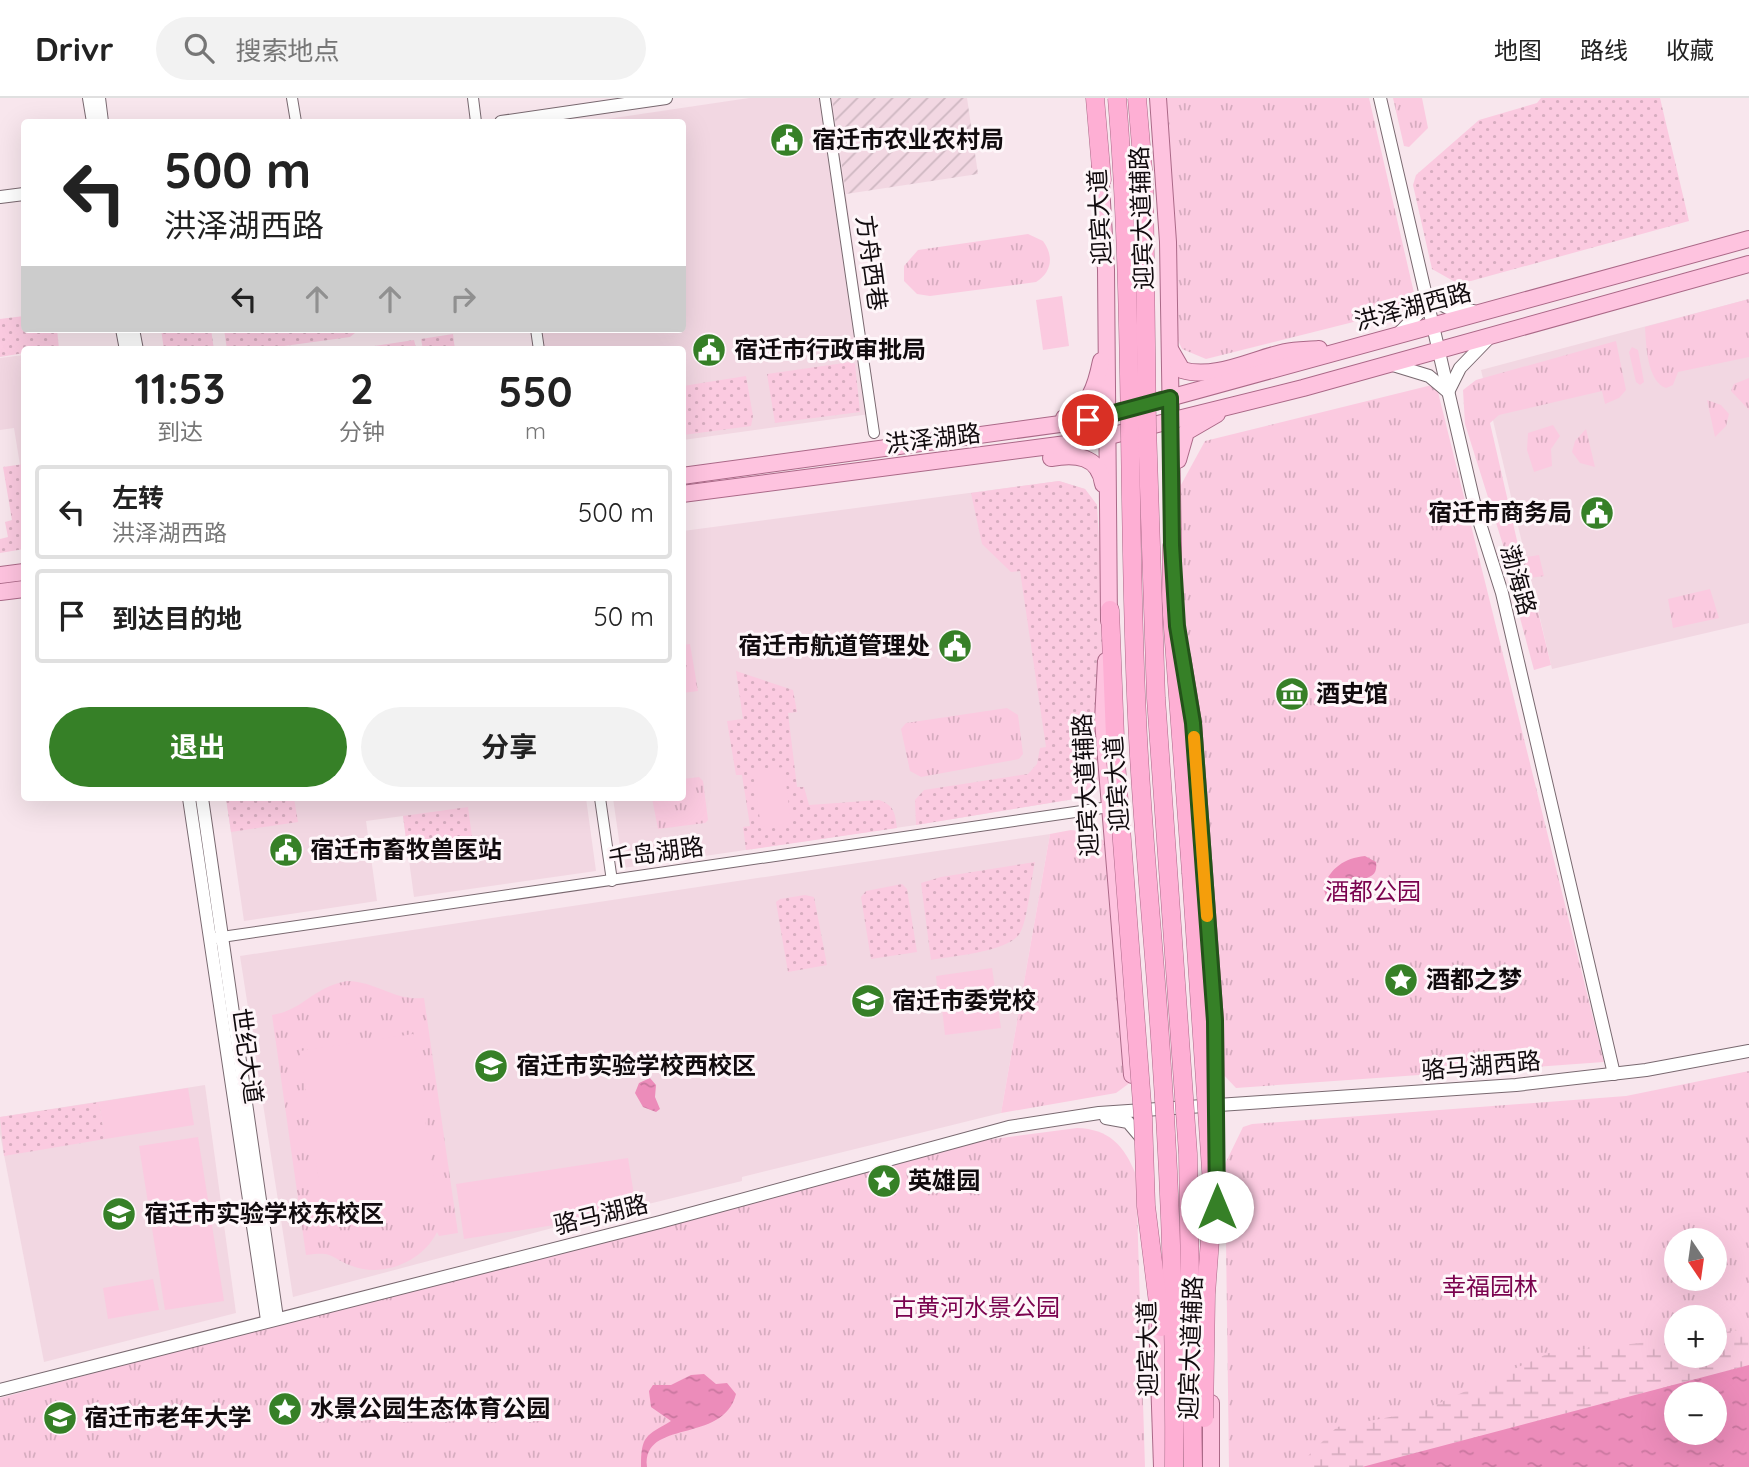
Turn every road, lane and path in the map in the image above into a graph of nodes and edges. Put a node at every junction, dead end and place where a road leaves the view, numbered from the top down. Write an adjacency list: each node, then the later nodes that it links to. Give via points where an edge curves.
1 (89, 98): 14 (street)
2 (99, 98): 15 (street)
3 (292, 98): 16 (street)
4 (473, 98): 17 (street)
5 (660, 98): 6 (street); 18 (street)
6 (666, 98)
7 (825, 98): 41 (street, 方舟西巷)
8 (1089, 98): 19 (main road, 迎宾大道辅路)
9 (1095, 98): 19 (highway)
10 (1116, 98): 69 (highway, 迎宾大道, bridge, via 1126,222 1136,694 1171,1247)
11 (1137, 98): 70 (highway, 迎宾大道, bridge, via 1144,181 1156,698 1188,1154)
12 (1158, 98): 31 (main road, 迎宾大道辅路, via 1166,188)
13 (1380, 98): 25 (street, 渤海路)
14 (92, 119)
15 (102, 119)
16 (296, 119)
17 (476, 119)
18 (525, 119)
19 (1102, 180): 24 (main road, 迎宾大道辅路)
20 (21, 194): 21 (street)
21 (0, 197)
22 (1749, 239): 26 (main road, 洪泽湖西路)
23 (1749, 264): 28 (main road, 洪泽湖西路)
24 (1106, 296): 37 (main road, 迎宾大道辅路); 42 (main road, via 1101,363 1087,403 1066,418)
25 (1425, 296): 26 (street, via 1448,308); 27 (street, 渤海路); 29 (street, via 1418,314)
26 (1488, 310): 27 (main road, 洪泽湖西路)
27 (1432, 326): 29 (main road, 洪泽湖西路); 32 (street, 渤海路)
28 (1494, 334): 32 (main road, 洪泽湖西路); 35 (street, via 1460,368)
29 (1396, 335): 30 (main road, 洪泽湖西路)
30 (1363, 344): 31 (main road, via 1287,352 1192,373 1176,363); 36 (main road, 洪泽湖西路)
31 (1169, 346): 36 (main road, 迎宾大道辅路)
32 (1437, 349): 33 (main road, 洪泽湖西路); 35 (street, 渤海路)
33 (1386, 364): 34 (main road, 洪泽湖西路); 35 (street, via 1416,370)
34 (1303, 388): 38 (main road, 洪泽湖西路); 47 (main road, via 1218,413 1186,432 1178,453)
35 (1448, 392): 61 (street, 渤海路, via 1476,511 1502,593)
36 (1170, 398): 37 (main road, 洪泽湖西路); 39 (main road, 迎宾大道辅路)
37 (1107, 415): 40 (main road, 洪泽湖西路); 43 (main road, 迎宾大道辅路)
38 (1186, 415): 39 (main road, 洪泽湖路)
39 (1170, 419): 43 (main road, 洪泽湖路); 47 (main road, 迎宾大道辅路)
40 (1088, 420): 42 (main road, 洪泽湖路)
41 (874, 433)
42 (972, 435): 44 (main road, 洪泽湖路)
43 (1107, 437): 45 (main road, 洪泽湖路); 50 (main road, 迎宾大道辅路)
44 (686, 475)
45 (770, 483): 46 (main road, 洪泽湖路); 50 (main road, via 1082,456 1101,473 1104,554)
46 (686, 494)
47 (1172, 545): 62 (main road, 迎宾大道辅路, via 1177,626 1193,723 1215,1021); 71 (highway, bridge, via 1171,601 1213,1199 1206,1294)
48 (21, 572): 49 (main road)
49 (0, 575)
50 (1110, 582): 53 (main road, 迎宾大道辅路)
51 (21, 590): 52 (main road)
52 (0, 593)
53 (1110, 610): 57 (main road, 迎宾大道辅路, via 1103,721); 69 (highway, bridge, via 1146,1206)
54 (190, 801): 59 (street, 世纪大道)
55 (202, 801): 59 (street, 世纪大道)
56 (600, 801): 58 (street)
57 (1109, 807): 58 (street, 千岛湖路); 63 (main road, 迎宾大道辅路, via 1130,1066)
58 (611, 881): 59 (street, 千岛湖路)
59 (215, 938): 66 (street, 世纪大道)
60 (1749, 1051): 61 (street, 骆马湖西路)
61 (1614, 1074): 62 (street, 骆马湖西路)
62 (1216, 1105): 63 (street, 骆马湖路); 72 (main road, 迎宾大道辅路)
63 (1140, 1111): 64 (street, 骆马湖路, via 1065,1117); 65 (main road, 迎宾大道辅路)
64 (956, 1139): 65 (street, via 1060,1121 1110,1118 1128,1122); 66 (street, 骆马湖路, via 660,1222)
65 (1147, 1147): 68 (main road, 迎宾大道辅路)
66 (272, 1319): 67 (street, 骆马湖路)
67 (0, 1390)
68 (1162, 1467)
69 (1173, 1467)
70 (1193, 1467)
71 (1204, 1467)
72 (1211, 1467)

